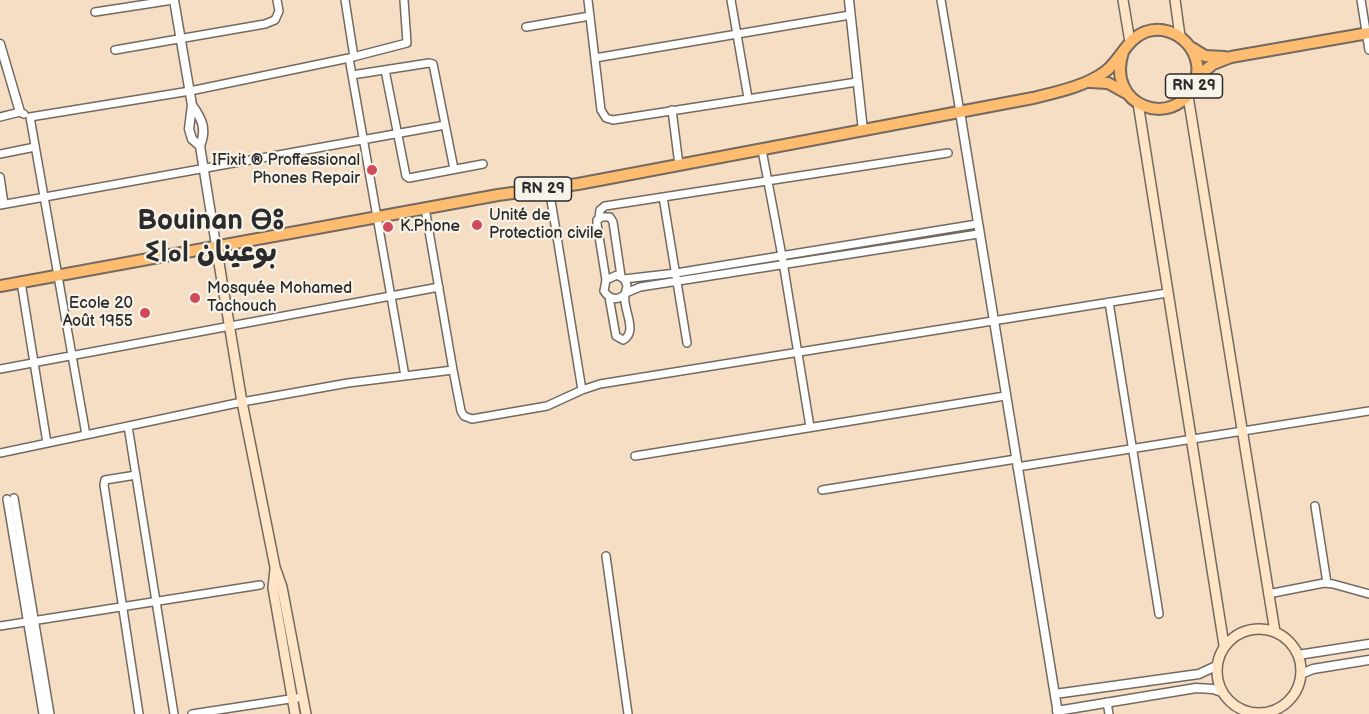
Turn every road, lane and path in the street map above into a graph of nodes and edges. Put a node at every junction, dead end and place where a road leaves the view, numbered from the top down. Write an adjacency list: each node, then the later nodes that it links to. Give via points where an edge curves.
1 (173, 0): 12 (street); 19 (street)
2 (277, 0): 19 (street, via 279,11 275,20)
3 (345, 0): 27 (street)
4 (404, 0): 27 (street, via 407,43)
5 (588, 0): 14 (street)
6 (731, 0): 17 (street)
7 (849, 0): 13 (street)
8 (941, 0): 42 (street)
9 (1123, 0): 20 (main road)
10 (1175, 0): 18 (main road)
11 (1361, 0): 16 (street)
12 (95, 12)
13 (850, 15): 17 (street); 32 (street)
14 (590, 16): 15 (street); 28 (street)
15 (526, 27)
16 (1368, 34): 24 (street); 26 (main road, RN 29)
17 (736, 35): 28 (street); 37 (street)
18 (1180, 36): 20 (main road, via 1154,30); 22 (main road, RN 29)
19 (180, 39): 23 (street); 34 (street)
20 (1130, 42): 25 (main road, RN 29)
21 (0, 44): 41 (street)
22 (1191, 47): 26 (main road, RN 29, via 1205,56); 31 (main road, RN 29)
23 (115, 50)
24 (1369, 50)
25 (1123, 52): 33 (main road, RN 29, via 1106,71); 35 (main road, via 1119,74)
26 (1231, 57): 31 (main road, RN 29, via 1213,64)
27 (352, 58): 30 (street); 34 (street)
28 (595, 58): 40 (street, via 601,110 606,118)
29 (385, 70): 30 (street); 45 (street, via 433,64); 47 (street)
30 (352, 75): 48 (street)
31 (1197, 77): 36 (main road, RN 29)
32 (857, 82): 37 (street); 46 (street)
33 (1084, 83): 35 (main road, RN 29, via 1108,83); 42 (main road, RN 29, via 1046,95)
34 (190, 91): 39 (street); 44 (street)
35 (1128, 94): 38 (main road, RN 29)
36 (1188, 96): 38 (main road, RN 29, via 1164,108); 102 (main road)
37 (748, 99): 40 (street)
38 (1138, 103): 82 (main road)
39 (192, 105): 49 (street, via 204,125); 49 (street, via 189,129)
40 (672, 110): 55 (street)
41 (20, 112): 43 (street); 44 (street)
42 (960, 112): 46 (main road, RN 29); 67 (street)
43 (0, 117)
44 (30, 117): 50 (street)
45 (445, 125): 47 (street); 57 (street)
46 (863, 131): 51 (main road, RN 29)
47 (396, 134): 48 (street); 57 (street, via 408,178)
48 (363, 140): 56 (street); 65 (street)
49 (200, 146): 56 (street)
50 (35, 147): 53 (street); 61 (street)
51 (762, 150): 55 (main road, RN 29); 59 (street)
52 (948, 153): 59 (street)
53 (0, 154)
54 (483, 164): 57 (street)
55 (679, 165): 60 (main road, RN 29)
56 (204, 169): 61 (street); 70 (street)
57 (454, 169)
58 (0, 177): 63 (street)
59 (768, 181): 62 (street); 72 (street)
60 (549, 188): 64 (main road, RN 29); 96 (street)
61 (44, 197): 63 (street); 75 (street)
62 (663, 197): 66 (street, via 605,206); 74 (street)
63 (2, 205)
64 (425, 208): 65 (main road, RN 29); 81 (street)
65 (378, 217): 70 (main road, RN 29); 84 (street)
66 (599, 218): 76 (street, via 607,216 613,222); 77 (street)
67 (977, 224): 68 (street); 69 (street)
68 (978, 234): 71 (street); 87 (street)
69 (897, 236): 71 (street); 72 (street)
70 (216, 245): 75 (main road, RN 29); 88 (main road)
71 (898, 246): 73 (street)
72 (782, 256): 73 (street); 74 (street)
73 (784, 264): 79 (street); 90 (street)
74 (676, 273): 76 (street); 79 (street)
75 (58, 275): 78 (main road, RN 29); 91 (street)
76 (622, 278): 77 (street, via 613,275); 83 (street, via 627,285)
77 (606, 280): 85 (street, via 604,291)
78 (21, 282): 80 (main road, RN 29); 92 (street)
79 (677, 282): 83 (street, via 636,288); 89 (street)
80 (0, 286)
81 (439, 287): 84 (street); 94 (street)
82 (1167, 293): 86 (street); 104 (main road)
83 (625, 294): 85 (street, via 617,299); 85 (street, via 630,333 623,340 616,336)
84 (391, 296): 88 (street); 95 (street)
85 (609, 297)
86 (1109, 302): 87 (street); 106 (street)
87 (993, 321): 90 (street); 97 (street)
88 (230, 325): 91 (street); 98 (main road)
89 (687, 343)
90 (797, 353): 96 (street, via 610,382); 101 (street)
91 (72, 355): 92 (street); 103 (street)
92 (34, 362): 93 (street); 105 (street)
93 (0, 369)
94 (453, 370): 95 (street); 96 (street, via 461,411 470,418 547,406)
95 (405, 376): 98 (street, via 348,382)
96 (582, 390)
97 (1005, 396): 101 (street); 109 (street)
98 (242, 402): 100 (street); 115 (main road)
99 (1369, 411): 102 (street)
100 (128, 426): 103 (street); 110 (street)
101 (810, 428): 108 (street)
102 (1242, 431): 104 (street); 118 (main road)
103 (86, 435): 105 (street)
104 (1191, 439): 106 (street); 127 (main road)
105 (47, 443): 107 (street)
106 (1132, 448): 109 (street); 122 (street)
107 (0, 453)
108 (635, 456)
109 (1016, 463): 111 (street); 133 (street)
110 (136, 475): 120 (street); 121 (street, via 104,482)
111 (822, 490)
112 (10, 499): 123 (street)
113 (1315, 506): 116 (street)
114 (606, 556): 148 (street)
115 (275, 567): 134 (main road); 136 (main road, via 273,588)
116 (1327, 583): 118 (street); 119 (street)
117 (260, 585): 120 (street)
118 (1269, 594): 125 (main road)
119 (1369, 594)
120 (156, 602): 121 (street); 144 (street)
121 (123, 607): 123 (street); 143 (street)
122 (1159, 614)
123 (30, 621): 124 (street); 141 (street); 142 (street)
124 (0, 626)
125 (1275, 632): 127 (main road, via 1253,629); 128 (main road, via 1289,641)
126 (1369, 644): 128 (street)
127 (1224, 645): 130 (main road)
128 (1298, 655): 131 (main road)
129 (1369, 660): 131 (street)
130 (1216, 666): 132 (main road); 133 (street, via 1199,674)
131 (1301, 674): 135 (main road)
132 (1222, 692): 137 (street, via 1196,688); 138 (main road)
133 (1055, 694): 139 (street)
134 (303, 697): 136 (street); 147 (main road)
135 (1293, 697): 138 (main road, via 1264,713); 150 (main road)
136 (292, 699): 140 (street); 146 (main road)
137 (1107, 702): 139 (street); 149 (street)
138 (1234, 709)
139 (1058, 712)
140 (210, 713): 145 (street)
141 (43, 714)
142 (50, 714)
143 (139, 714)
144 (174, 714)
145 (192, 714)
146 (295, 714)
147 (306, 714)
148 (628, 714)
149 (1110, 714)
150 (1290, 714)

